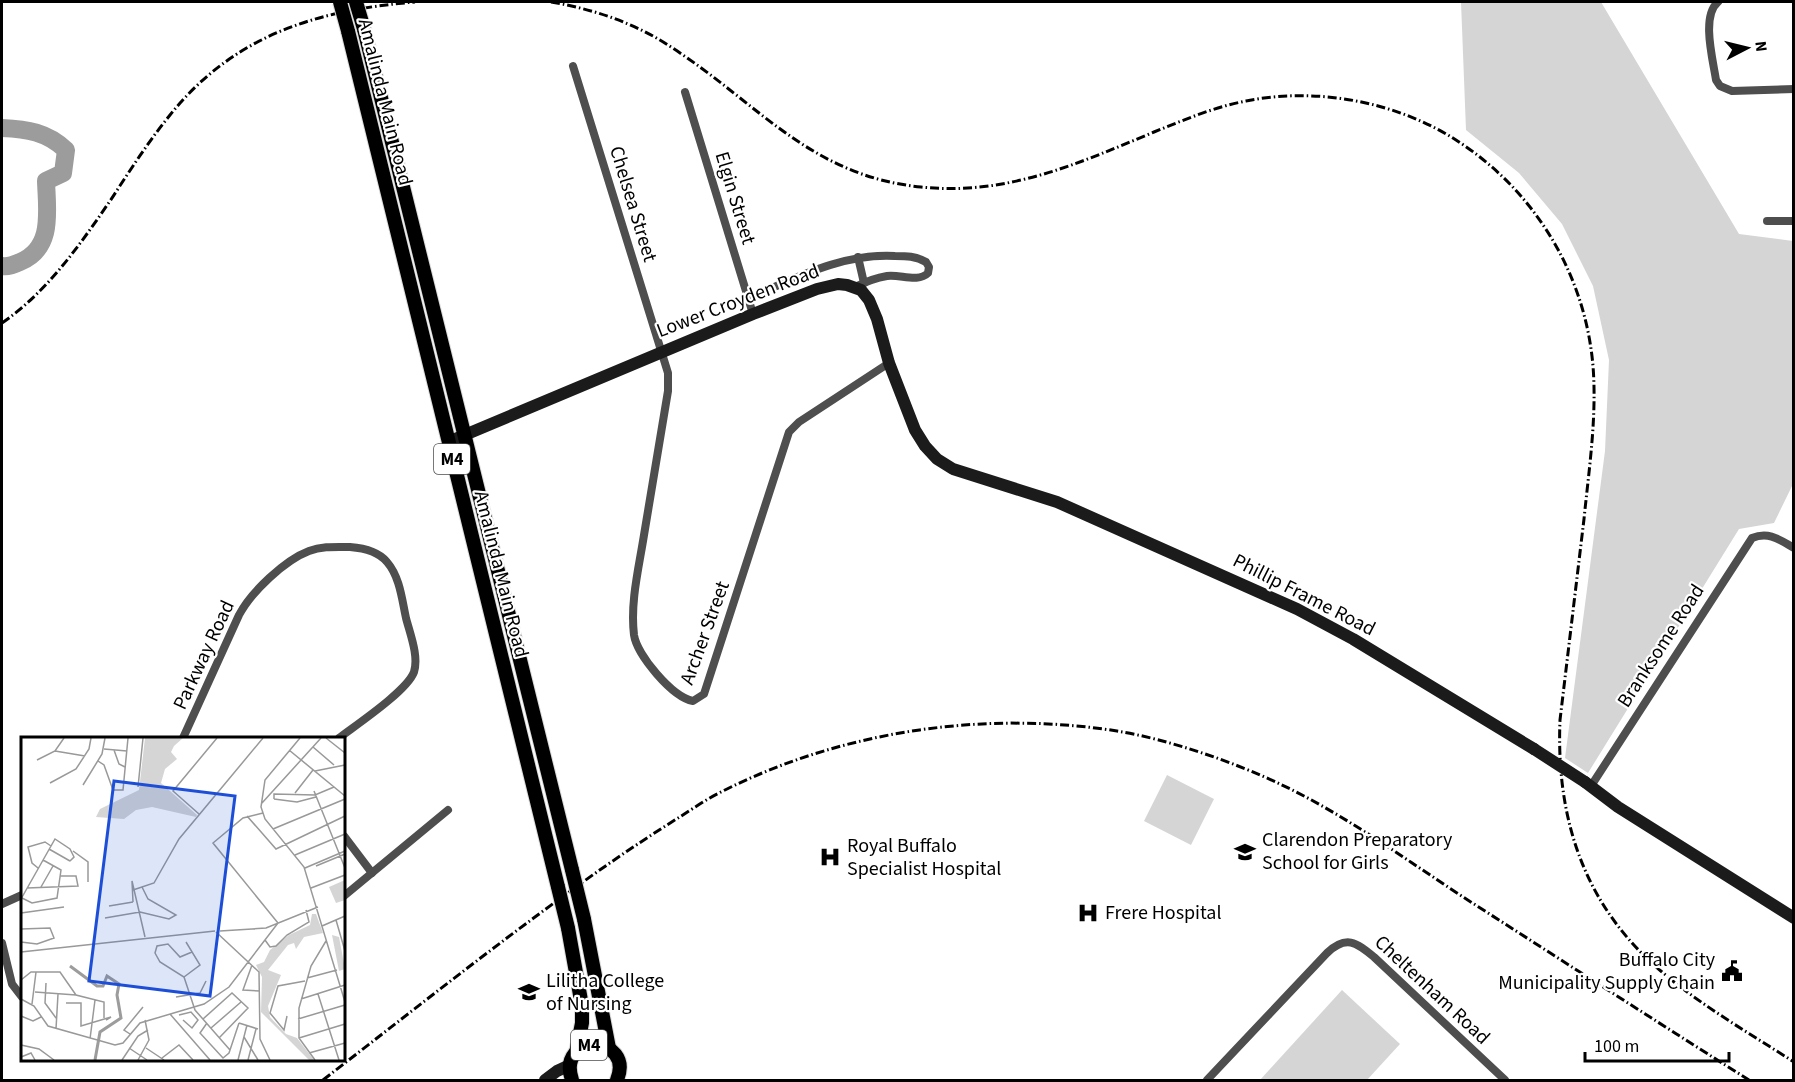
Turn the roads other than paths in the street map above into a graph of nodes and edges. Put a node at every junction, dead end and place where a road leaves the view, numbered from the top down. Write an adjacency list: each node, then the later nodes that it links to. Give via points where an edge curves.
1 (340, 2): 16 (main road, Amalinda Main Road / M4, bridge)
2 (356, 2): 15 (main road, Amalinda Main Road / M4, bridge)
3 (1718, 2): 5 (street, via 1710,13 1709,24 1720,86 1732,91)
4 (573, 66): 13 (street, Chelsea Street)
5 (1794, 89)
6 (685, 92): 11 (street, Elgin Street)
7 (1767, 221): 8 (street)
8 (1794, 221)
9 (858, 257): 10 (street); 10 (street, Lower Croyden Road, via 912,256 929,267 921,278 896,275); 11 (street, Lower Croyden Road)
10 (859, 285): 12 (street, Lower Croyden Road, via 827,286); 14 (street, Phillip Frame Road, via 869,300)
11 (749, 298): 12 (street, Elgin Street)
12 (753, 314): 13 (street, Lower Croyden Road)
13 (662, 351): 14 (street, Archer Street, via 669,382 636,587 634,633 640,650 658,674 673,690 693,700 704,694 709,681 789,432); 15 (street, Lower Croyden Road)
14 (890, 363): 20 (street, Phillip Frame Road, bridge, via 915,430 937,459 953,469 1057,502 1297,609 1353,639)
15 (465, 436): 16 (street, Lower Croyden Road); 30 (main road, Amalinda Main Road / M4, bridge, via 584,919)
16 (448, 442): 31 (main road, Amalinda Main Road / M4, bridge, via 567,928 582,1006)
17 (1794, 548): 20 (street, Branksome Road, via 1767,534 1752,538)
18 (183, 737): 19 (street, Parkway Road, via 250,597 300,555 333,547 371,551 387,562 396,579 415,665 404,686)
19 (340, 737)
20 (1588, 784): 27 (street, Phillip Frame Road)
21 (448, 810): 23 (street)
22 (345, 837): 23 (street)
23 (372, 873): 25 (street)
24 (21, 895): 26 (street)
25 (345, 895)
26 (2, 904)
27 (1794, 918)
28 (2, 943): 29 (street, via 12,984)
29 (21, 996)
30 (609, 1048): 31 (main road, M4, via 588,1045); 34 (main road, Amalinda Main Road / M4, via 619,1061)
31 (573, 1059): 32 (street); 33 (main road, Amalinda Main Road / M4)
32 (545, 1080)
33 (572, 1080)
34 (617, 1080)
35 (1207, 1080): 36 (street, Cheltenham Road, via 1335,945 1353,942 1374,957)
36 (1505, 1080)

